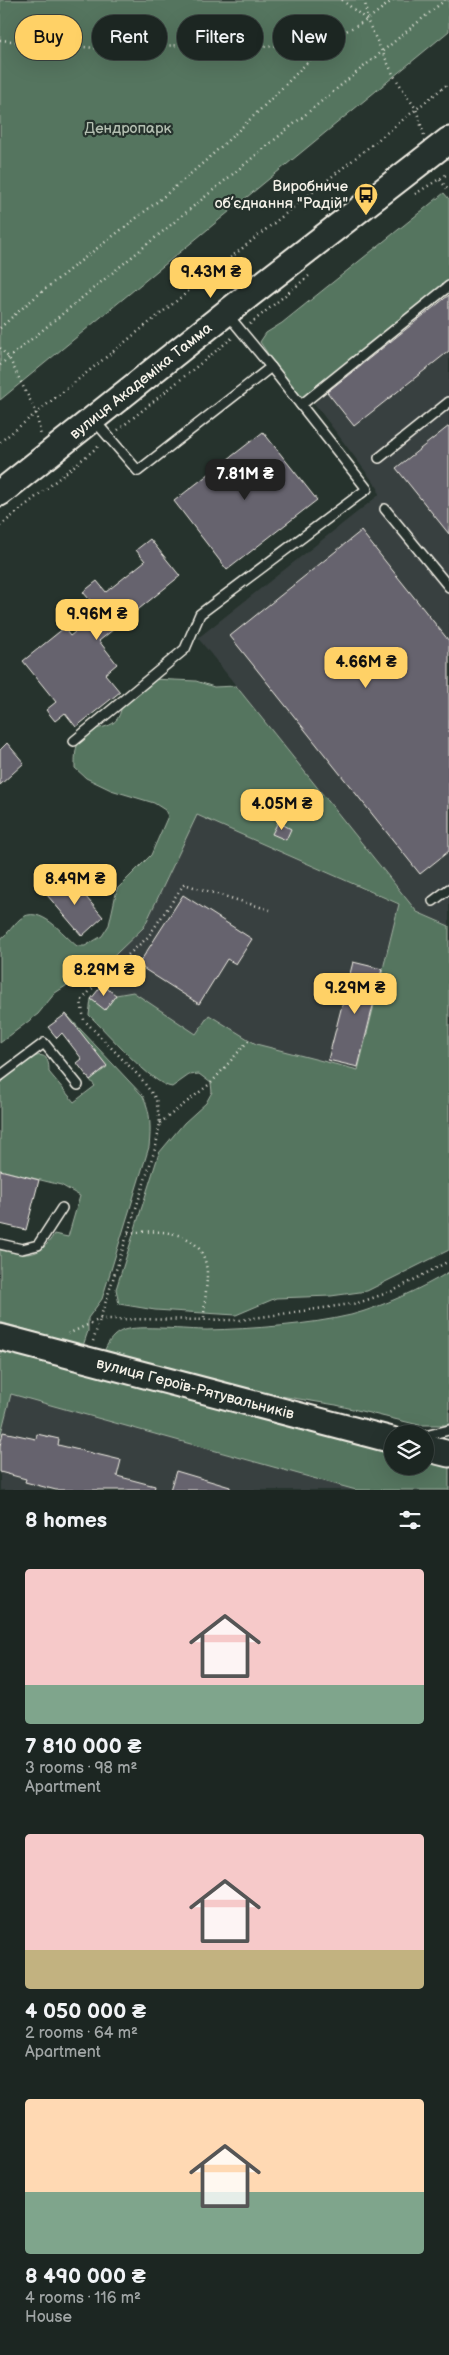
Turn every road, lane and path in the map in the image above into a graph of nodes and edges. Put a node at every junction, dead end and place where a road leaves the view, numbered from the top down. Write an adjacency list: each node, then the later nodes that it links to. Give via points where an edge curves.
1 (342, 0): 5 (path)
2 (365, 0): 5 (path)
3 (393, 0): 5 (path)
4 (445, 0): 9 (path)
5 (367, 20): 6 (path); 9 (path)
6 (345, 32)
7 (0, 40): 8 (path, via 96,48)
8 (273, 47)
9 (382, 50): 12 (path, via 394,76); 23 (path)
10 (310, 60): 21 (path, via 266,106 177,185)
11 (449, 83): 12 (path)
12 (416, 109): 13 (path); 28 (path)
13 (440, 147): 20 (main road, вулиця Академіка Тамма)
14 (449, 173): 15 (path)
15 (440, 180): 16 (path); 17 (path)
16 (449, 190)
17 (412, 196)
18 (311, 274): 20 (path)
19 (449, 286): 27 (lane)
20 (234, 322): 25 (lane); 29 (main road, вулиця Академіка Тамма); 29 (path)
21 (0, 328)
22 (0, 348): 23 (path)
23 (9, 358): 24 (path); 28 (path)
24 (0, 365)
25 (271, 367): 27 (lane); 29 (lane, via 138,471)
26 (449, 402): 32 (lane)
27 (301, 405): 37 (lane, via 366,489 200,614 185,649)
28 (36, 412): 30 (path); 31 (path, via 41,438)
29 (101, 429): 31 (main road, вулиця Академіка Тамма); 35 (path)
30 (0, 442)
31 (51, 451): 33 (main road, вулиця Академіка Тамма)
32 (379, 458)
33 (0, 493)
34 (385, 509): 36 (lane)
35 (0, 526)
36 (449, 587)
37 (74, 741)
38 (449, 889): 39 (lane)
39 (433, 901)
40 (270, 910): 44 (path, via 184,884 148,937 80,1001 84,1020 140,1077 156,1099)
41 (249, 1040): 44 (path, via 211,1083)
42 (0, 1076): 43 (lane, via 44,1043)
43 (78, 1085)
44 (160, 1122): 46 (path, via 156,1146)
45 (62, 1208): 47 (lane, via 38,1245 22,1249)
46 (128, 1233): 49 (path); 50 (path, via 163,1232 184,1236 198,1246 205,1259 207,1274)
47 (0, 1244)
48 (449, 1261): 50 (path, via 393,1291 358,1303 240,1320)
49 (100, 1319): 50 (path); 51 (path); 53 (path)
50 (204, 1320)
51 (64, 1336)
52 (0, 1337): 53 (main road, вулиця Героїв-Рятувальників)
53 (87, 1361): 56 (main road, вулиця Героїв-Рятувальників)
54 (449, 1430): 55 (lane)
55 (434, 1434)
56 (384, 1438)
57 (434, 1450): 58 (main road)
58 (449, 1454)

